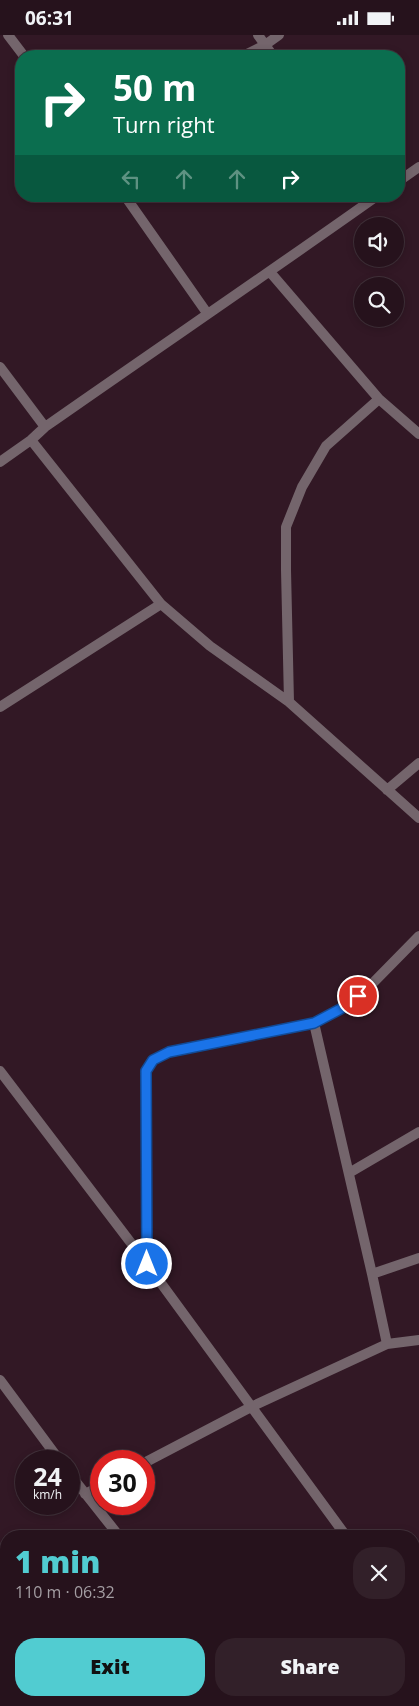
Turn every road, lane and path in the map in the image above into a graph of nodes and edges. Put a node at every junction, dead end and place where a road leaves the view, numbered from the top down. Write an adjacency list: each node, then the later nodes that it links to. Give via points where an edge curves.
1 (8, 35): 5 (street)
2 (258, 35): 4 (street)
3 (279, 35): 4 (street)
4 (265, 45): 6 (street); 7 (street)
5 (19, 50)
6 (255, 50)
7 (269, 50)
8 (419, 167): 9 (street)
9 (405, 177)
10 (129, 202): 13 (street)
11 (369, 202): 12 (street)
12 (270, 272): 13 (street); 15 (street)
13 (207, 313): 16 (street)
14 (0, 367): 16 (street)
15 (379, 399): 17 (street); 21 (street, via 326,446 302,487 286,527)
16 (45, 427): 18 (street)
17 (419, 434)
18 (31, 440): 19 (street); 20 (street)
19 (0, 462)
20 (161, 604): 21 (street, via 210,646); 22 (street)
21 (289, 702): 24 (street)
22 (0, 707)
23 (419, 763): 24 (street)
24 (387, 790): 25 (street)
25 (419, 818)
26 (419, 936): 27 (street, via 348,1005)
27 (314, 1023): 30 (street); 32 (street, via 169,1052 153,1060 146,1071)
28 (0, 1071): 32 (street)
29 (419, 1133): 30 (street)
30 (349, 1173): 33 (street)
31 (419, 1258): 33 (street)
32 (147, 1264): 37 (street)
33 (372, 1274): 35 (street)
34 (419, 1340): 35 (street)
35 (387, 1344): 37 (street)
36 (0, 1380): 38 (street)
37 (251, 1407): 39 (street); 44 (street)
38 (52, 1450)
39 (155, 1457)
40 (80, 1487): 42 (street)
41 (90, 1492): 42 (street)
42 (85, 1494): 43 (street)
43 (114, 1530)
44 (342, 1530)

